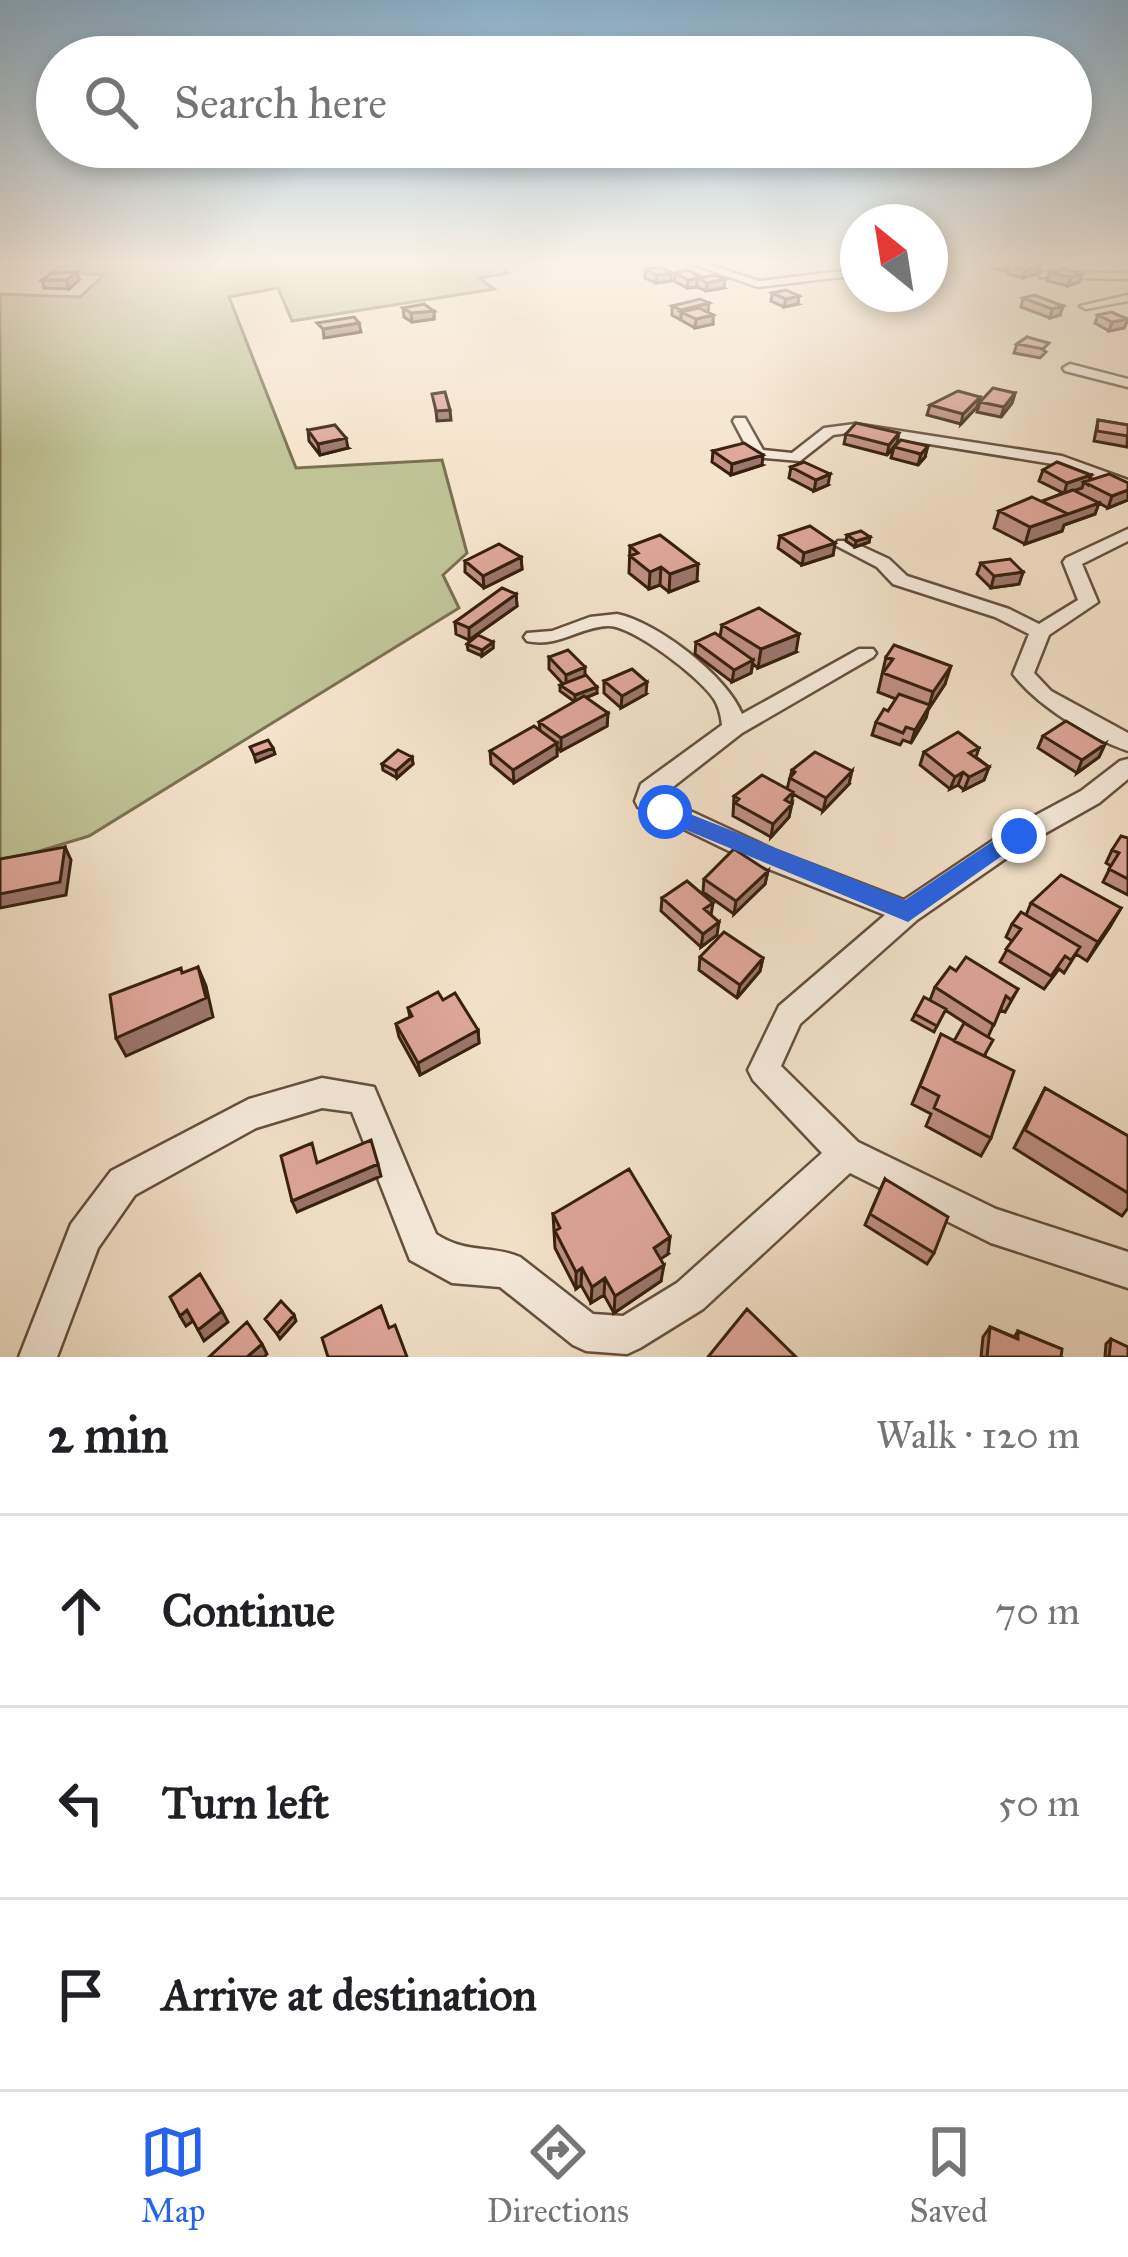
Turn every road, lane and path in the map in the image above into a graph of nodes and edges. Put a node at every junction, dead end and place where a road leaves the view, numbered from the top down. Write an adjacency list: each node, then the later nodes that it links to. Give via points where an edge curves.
1 (1070, 368): 2 (street)
2 (1128, 383)
3 (740, 421): 4 (street, via 757,454 795,458 840,428 889,431 1062,460)
4 (1128, 485)
5 (1128, 534): 7 (street, via 1072,562 1088,602)
6 (844, 544): 7 (street, via 900,580)
7 (1040, 632): 11 (street, via 1023,674 1043,696)
8 (534, 637): 10 (street, via 548,640 600,620 642,626 708,676 732,706)
9 (866, 653): 10 (street)
10 (734, 728): 13 (street, via 649,790 647,801)
11 (1128, 743)
12 (1128, 767): 13 (street)
13 (908, 912): 14 (street, via 788,1015 764,1070)
14 (846, 1154): 15 (street, via 991,1226); 16 (street, via 690,1296 628,1335 586,1332 507,1270 452,1265 423,1247 363,1098 322,1093 249,1115 124,1183 83,1237)
15 (1128, 1270)
16 (38, 1357)

